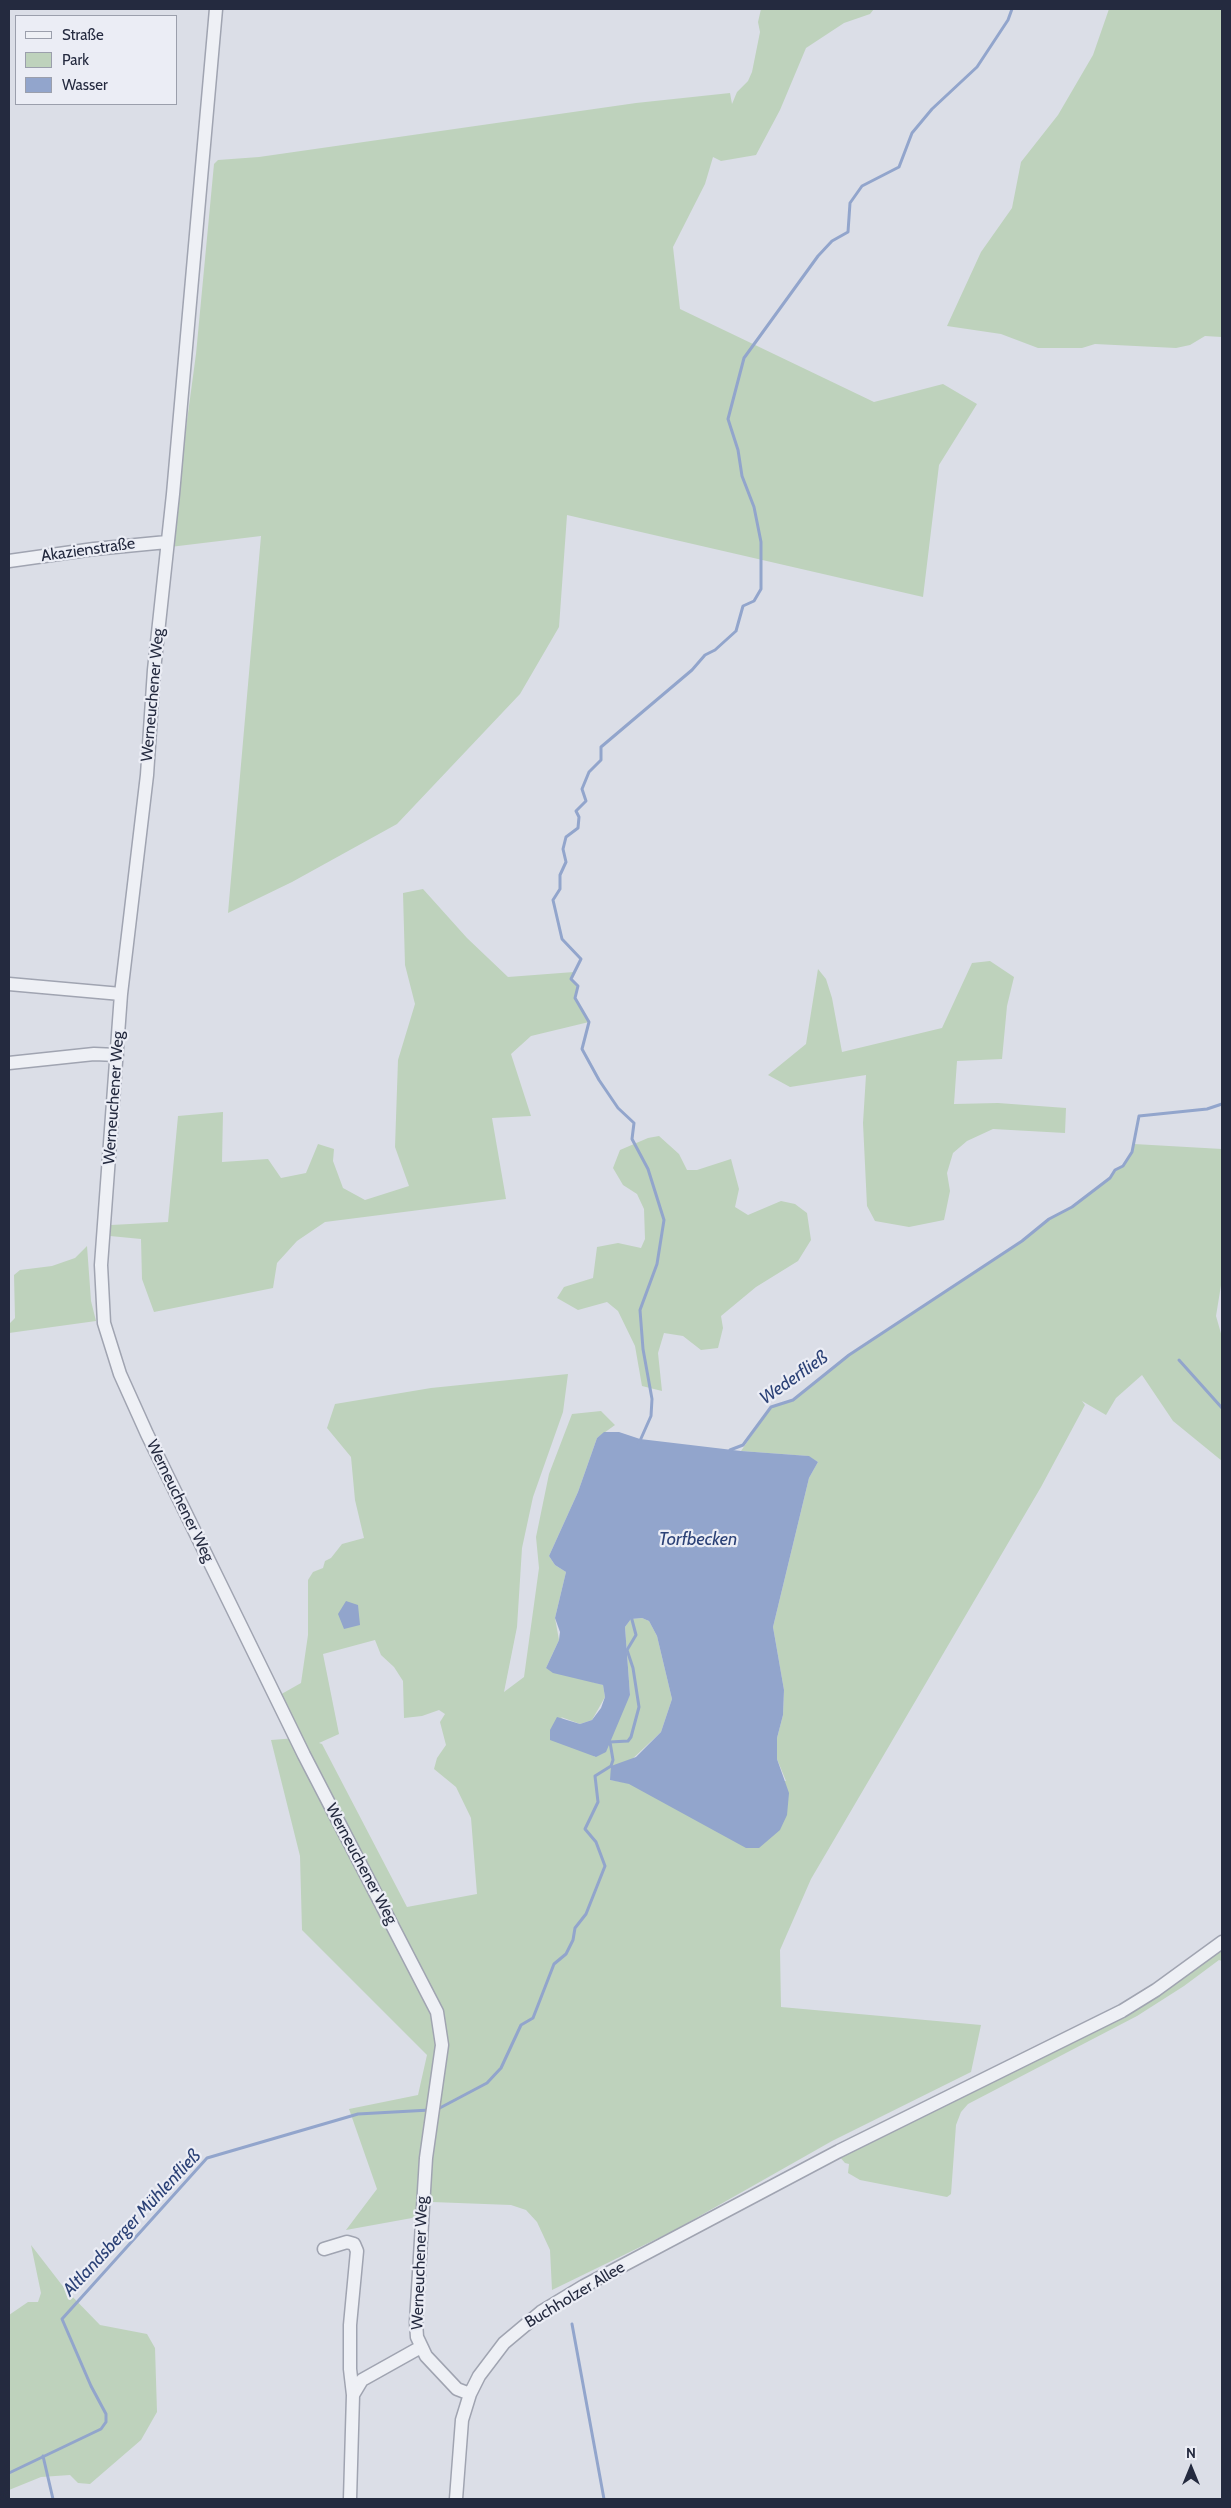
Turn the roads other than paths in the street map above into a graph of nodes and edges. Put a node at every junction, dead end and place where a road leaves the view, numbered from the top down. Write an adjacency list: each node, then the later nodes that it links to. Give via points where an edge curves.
1 (216, 9): 2 (street, Werneuchener Weg)
2 (167, 542): 3 (street, Akazienstraße); 5 (street, Werneuchener Weg, via 147,776)
3 (9, 561)
4 (9, 984): 5 (street)
5 (121, 994): 6 (street, Werneuchener Weg)
6 (118, 1055): 7 (street, via 94,1054); 10 (street, Werneuchener Weg, via 101,1265 106,1334 147,1434 304,1755 437,2012 442,2045 430,2122 416,2304 417,2337)
7 (9, 1063)
8 (1222, 1942): 11 (street, Buchholzer Allee, via 1122,2011 798,2173 584,2286 541,2312 504,2343)
9 (324, 2249): 12 (street, via 347,2242 354,2244 357,2251 350,2325)
10 (421, 2347): 11 (street, Werneuchener Weg, via 447,2380); 12 (street, via 362,2380)
11 (470, 2394): 14 (street, Buchholzer Allee, via 462,2420)
12 (353, 2395): 13 (street)
13 (350, 2499)
14 (456, 2499)

